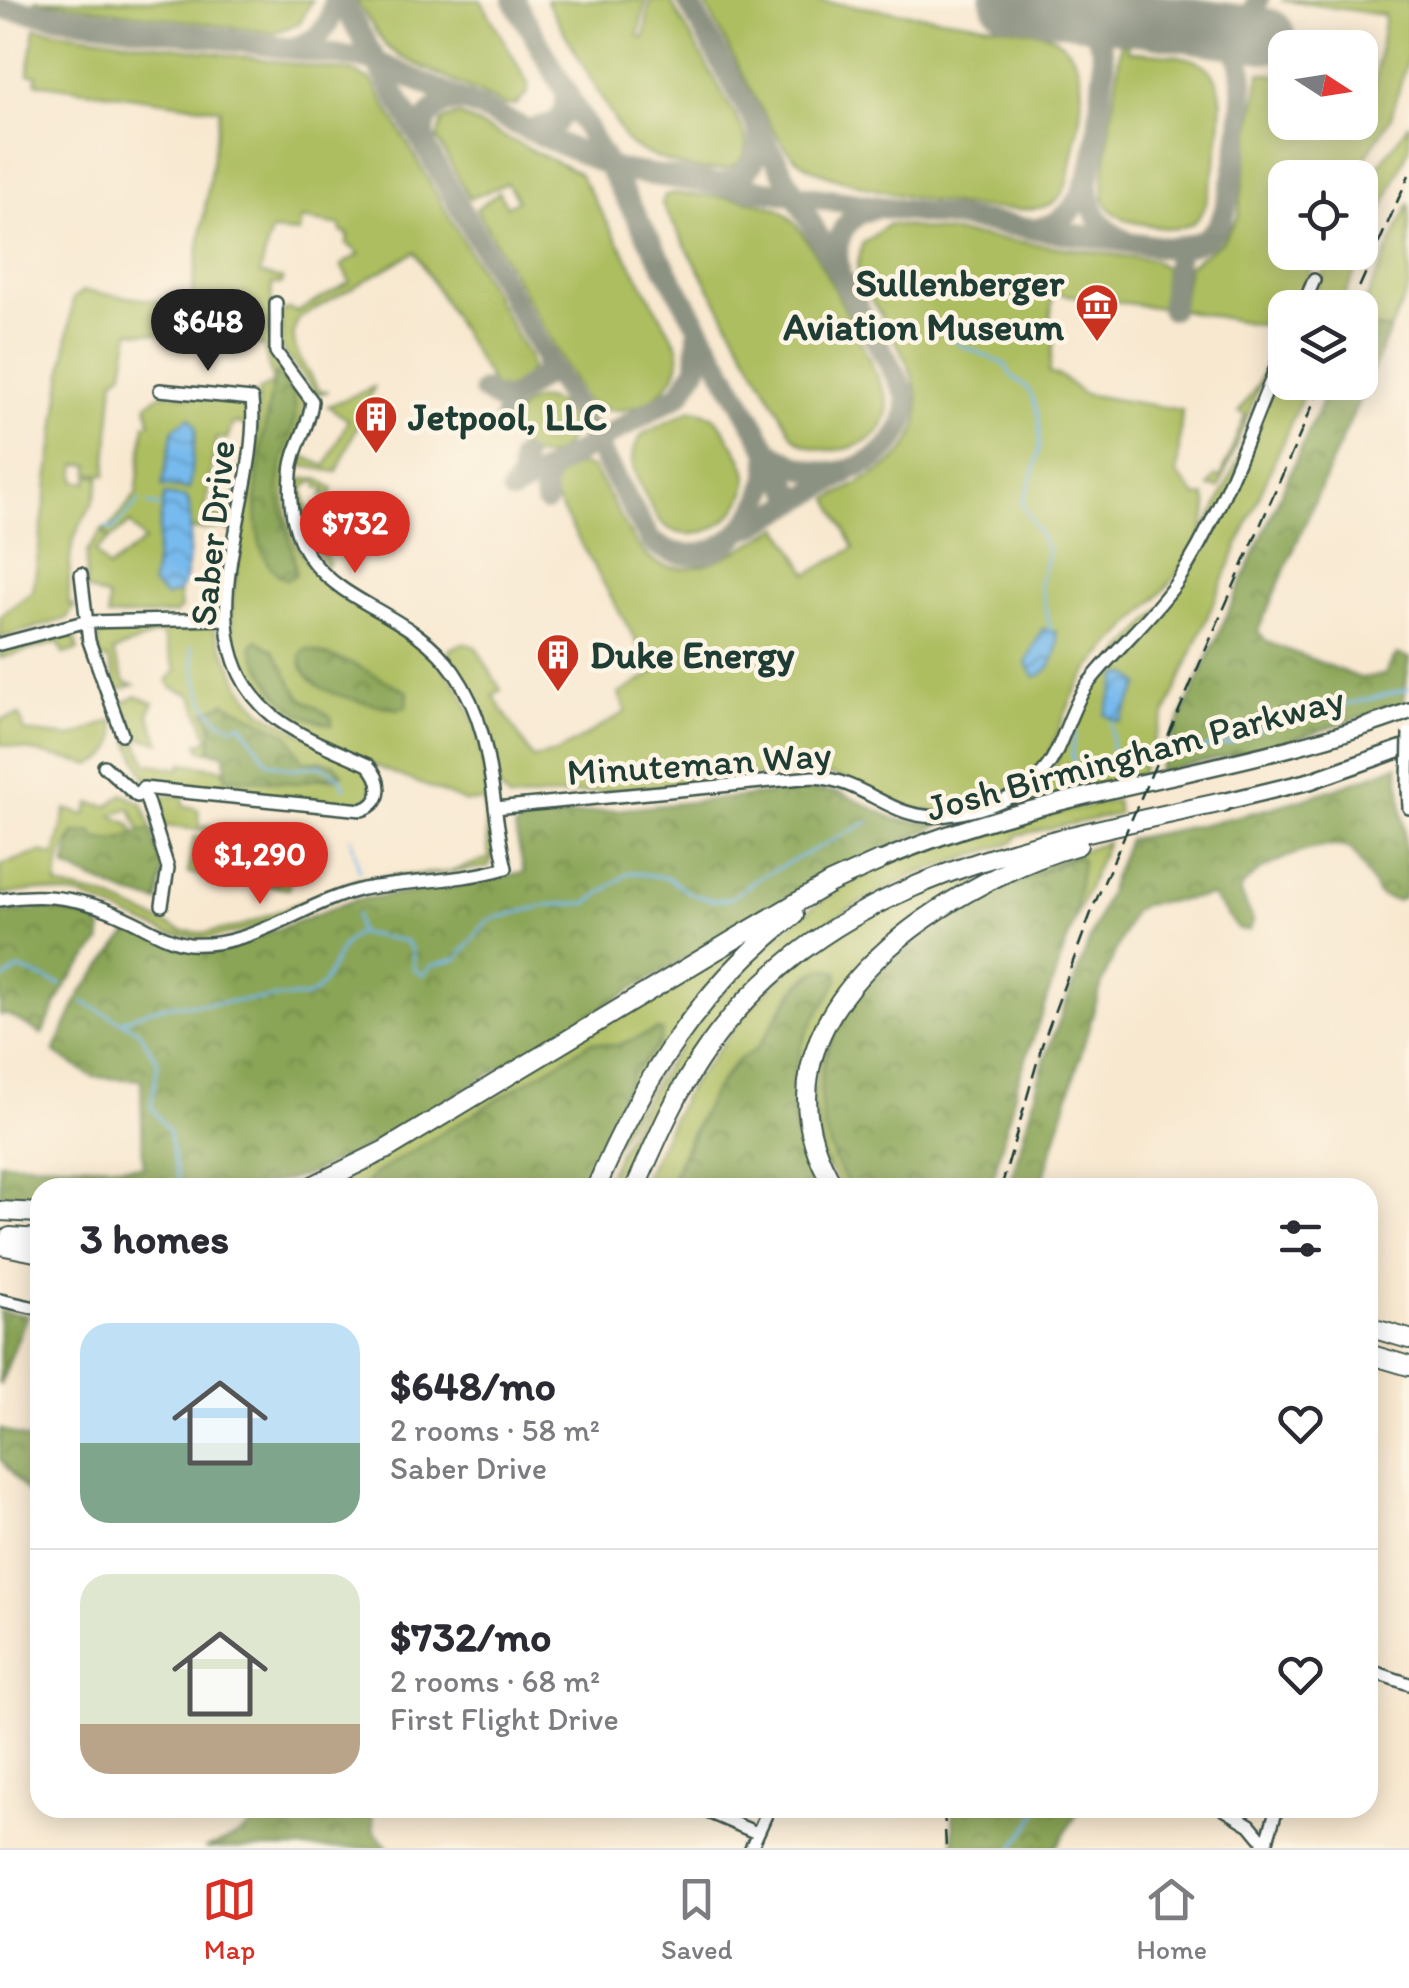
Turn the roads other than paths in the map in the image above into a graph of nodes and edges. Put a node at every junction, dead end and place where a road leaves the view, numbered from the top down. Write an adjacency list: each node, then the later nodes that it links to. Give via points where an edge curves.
1 (1314, 280): 2 (street)
2 (1310, 290)
3 (276, 302): 18 (street, via 276,352 312,401 290,472 300,536 333,584 420,638 454,672 481,722)
4 (1268, 385): 18 (street, Minuteman Way, via 1190,561 1085,688 1048,768 1028,788 937,817 890,806 848,781 813,777)
5 (160, 390): 7 (street, Saber Drive, via 252,399)
6 (81, 574): 8 (street)
7 (227, 619): 8 (street); 16 (street, Saber Drive, via 230,648 248,688 292,728 368,764 379,784 376,801 370,807 278,804)
8 (84, 622): 9 (street); 12 (street)
9 (0, 644)
10 (1409, 711): 20 (main road, Josh Birmingham Parkway, via 1274,755 1008,814)
11 (1409, 733): 15 (street, bridge)
12 (122, 734)
13 (1409, 746): 17 (main road, Josh Birmingham Parkway, via 1328,776)
14 (104, 766): 16 (street, via 137,796)
15 (1408, 786): 19 (street)
16 (144, 788): 22 (street, via 168,868)
17 (1223, 802): 25 (highway, via 976,860 840,922 784,964 724,1027 674,1102); 26 (highway, via 1005,871 954,898 880,955 839,1002 811,1062 809,1126)
18 (495, 808): 21 (street, via 511,867 453,882 361,890 238,938 201,944 165,938 69,898)
19 (1409, 808)
20 (879, 861): 23 (highway); 24 (highway, via 764,938 702,1002 637,1100)
21 (0, 900)
22 (162, 905)
23 (328, 1178)
24 (601, 1178)
25 (639, 1178)
26 (830, 1178)
27 (0, 1211): 28 (highway)
28 (30, 1212)
29 (0, 1236): 30 (highway)
30 (30, 1238)
31 (0, 1245): 32 (highway)
32 (30, 1250)
33 (0, 1300): 34 (street)
34 (30, 1307)
35 (1378, 1330): 36 (highway)
36 (1409, 1339)
37 (1378, 1357): 38 (highway)
38 (1409, 1366)
39 (1378, 1673): 40 (street)
40 (1409, 1684)
41 (722, 1818): 45 (street)
42 (764, 1818): 45 (street)
43 (1238, 1818): 46 (street)
44 (1275, 1818): 46 (street)
45 (757, 1833): 47 (street)
46 (1268, 1846)
47 (752, 1848)

